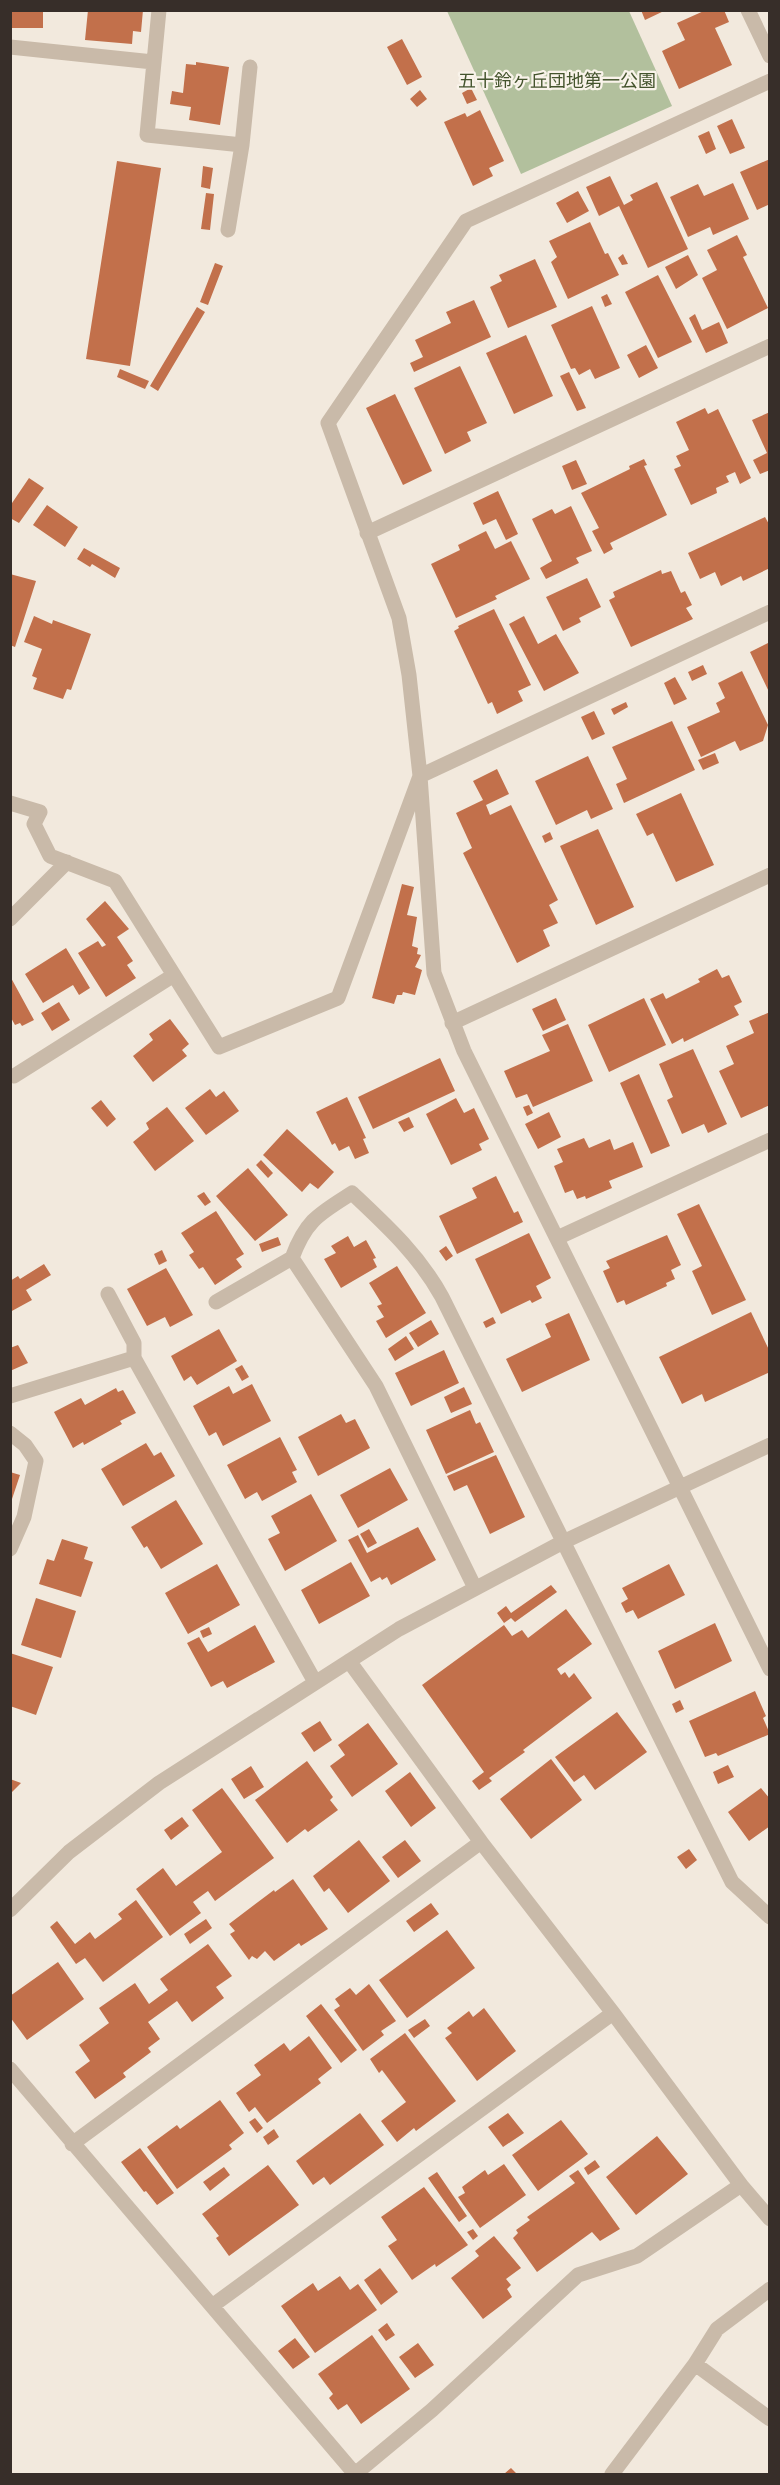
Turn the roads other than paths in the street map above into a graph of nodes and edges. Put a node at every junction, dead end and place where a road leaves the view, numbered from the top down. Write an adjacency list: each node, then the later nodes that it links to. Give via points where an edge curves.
1 (159, 10): 5 (street)
2 (748, 10): 4 (street)
3 (10, 47): 5 (street)
4 (770, 56)
5 (153, 62): 8 (street, via 147,135)
6 (250, 67): 8 (street)
7 (770, 81): 11 (street, via 466,220 328,423)
8 (242, 145): 9 (street)
9 (228, 230)
10 (770, 346): 11 (street)
11 (368, 533): 13 (street, via 399,618)
12 (770, 612): 13 (street)
13 (420, 776): 18 (street, via 338,998 219,1047); 19 (street, via 434,973)
14 (10, 802): 15 (street, via 40,812 34,824 50,856)
15 (67, 862): 17 (street); 18 (street, via 115,881)
16 (770, 875): 19 (street)
17 (10, 919)
18 (174, 975): 20 (street)
19 (452, 1023): 22 (street)
20 (14, 1076)
21 (770, 1140): 22 (street)
22 (557, 1238): 30 (street)
23 (292, 1258): 25 (street); 31 (street, via 298,1240 313,1218 352,1193 405,1244 436,1287); 33 (street, via 376,1386)
24 (108, 1294): 26 (street, via 134,1343)
25 (216, 1302)
26 (134, 1358): 27 (street); 36 (street)
27 (10, 1396)
28 (10, 1433): 32 (street, via 36,1461 24,1517)
29 (770, 1445): 30 (street)
30 (678, 1488): 31 (street); 35 (street)
31 (563, 1542): 33 (street); 39 (street, via 732,1882)
32 (10, 1549)
33 (475, 1588): 34 (street, via 399,1629)
34 (349, 1662): 36 (street); 37 (street)
35 (770, 1669)
36 (315, 1682): 38 (street, via 108,1820)
37 (481, 1842): 40 (street); 42 (street)
38 (10, 1910)
39 (770, 1917)
40 (613, 2013): 43 (street); 46 (street)
41 (10, 2069): 42 (street)
42 (72, 2144): 46 (street)
43 (741, 2185): 44 (street); 46 (street, via 637,2256 578,2275 432,2410 355,2475)
44 (770, 2219)
45 (770, 2289): 47 (street, via 717,2329)
46 (212, 2306)
47 (695, 2364): 48 (street); 49 (street)
48 (770, 2419)
49 (612, 2475)

